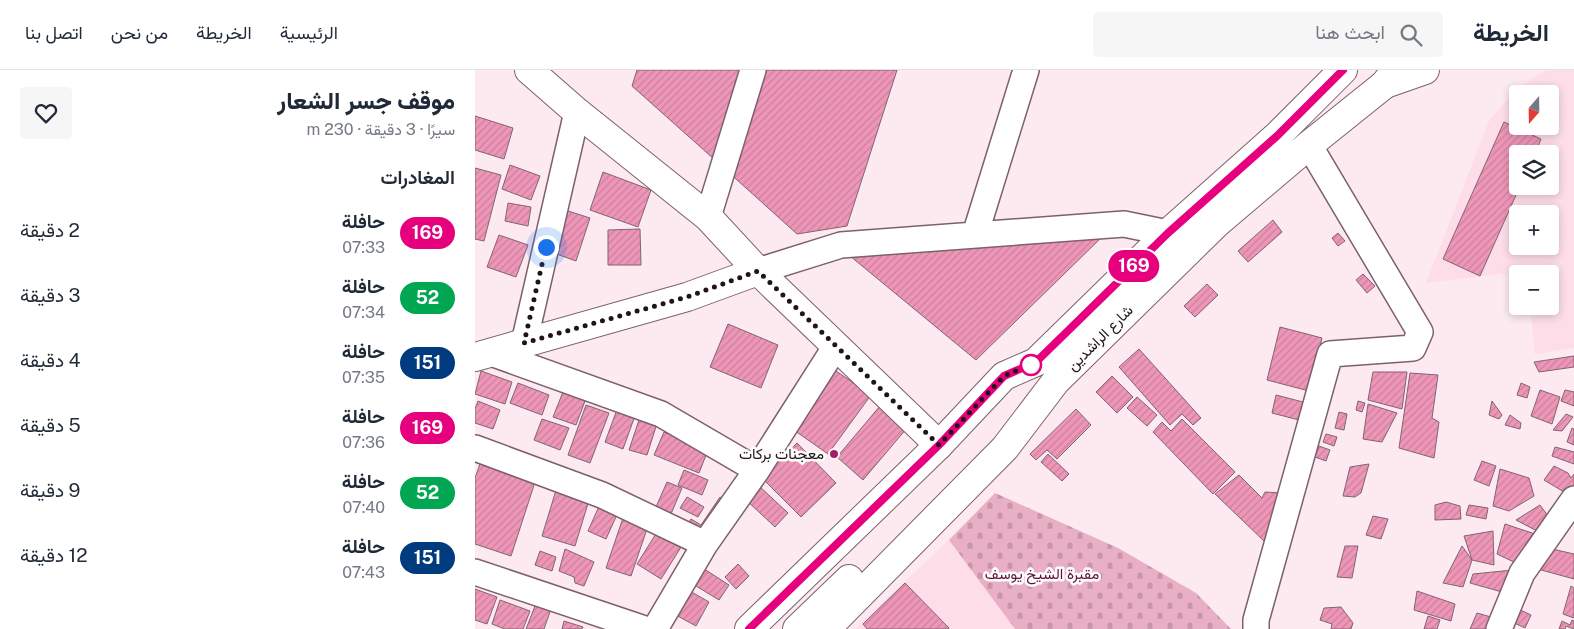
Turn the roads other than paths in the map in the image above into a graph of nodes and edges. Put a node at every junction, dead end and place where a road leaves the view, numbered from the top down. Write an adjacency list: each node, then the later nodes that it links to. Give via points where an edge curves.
1 (529, 70): 7 (main road)
2 (753, 70): 9 (street)
3 (1026, 70): 11 (street)
4 (1343, 70): 10 (main road, شارع الراشدين, via 1277,136)
5 (1425, 70): 6 (main road, شارع الراشدين)
6 (1390, 77): 8 (main road, شارع الراشدين)
7 (577, 112): 9 (main road); 13 (street)
8 (1309, 145): 17 (main road, شارع الراشدين, via 1217,223); 31 (street, via 1420,332 1413,348 1330,354)
9 (708, 217): 12 (main road)
10 (1168, 233): 11 (street, via 1123,224); 16 (main road, شارع الراشدين)
11 (975, 235): 12 (street, via 841,245)
12 (758, 271): 13 (main road, via 687,297); 14 (main road)
13 (524, 343): 15 (main road)
14 (836, 346): 18 (main road); 20 (street)
15 (483, 355): 20 (street, via 661,414)
16 (1036, 362): 18 (main road, شارع الراشدين, via 1004,376); 22 (main road)
17 (1056, 382): 22 (main road, via 944,485); 30 (main road, شارع الراشدين, via 1005,448)
18 (939, 445): 27 (main road, شارع الراشدين)
19 (475, 448): 23 (street, via 601,495)
20 (757, 470): 23 (street)
21 (1574, 499): 32 (street, via 1522,574)
22 (887, 532): 28 (main road); 29 (main road)
23 (705, 544): 26 (street)
24 (475, 572): 25 (street)
25 (645, 629)
26 (655, 629)
27 (749, 629)
28 (774, 629)
29 (797, 629)
30 (826, 629)
31 (1255, 629)
32 (1499, 629)

